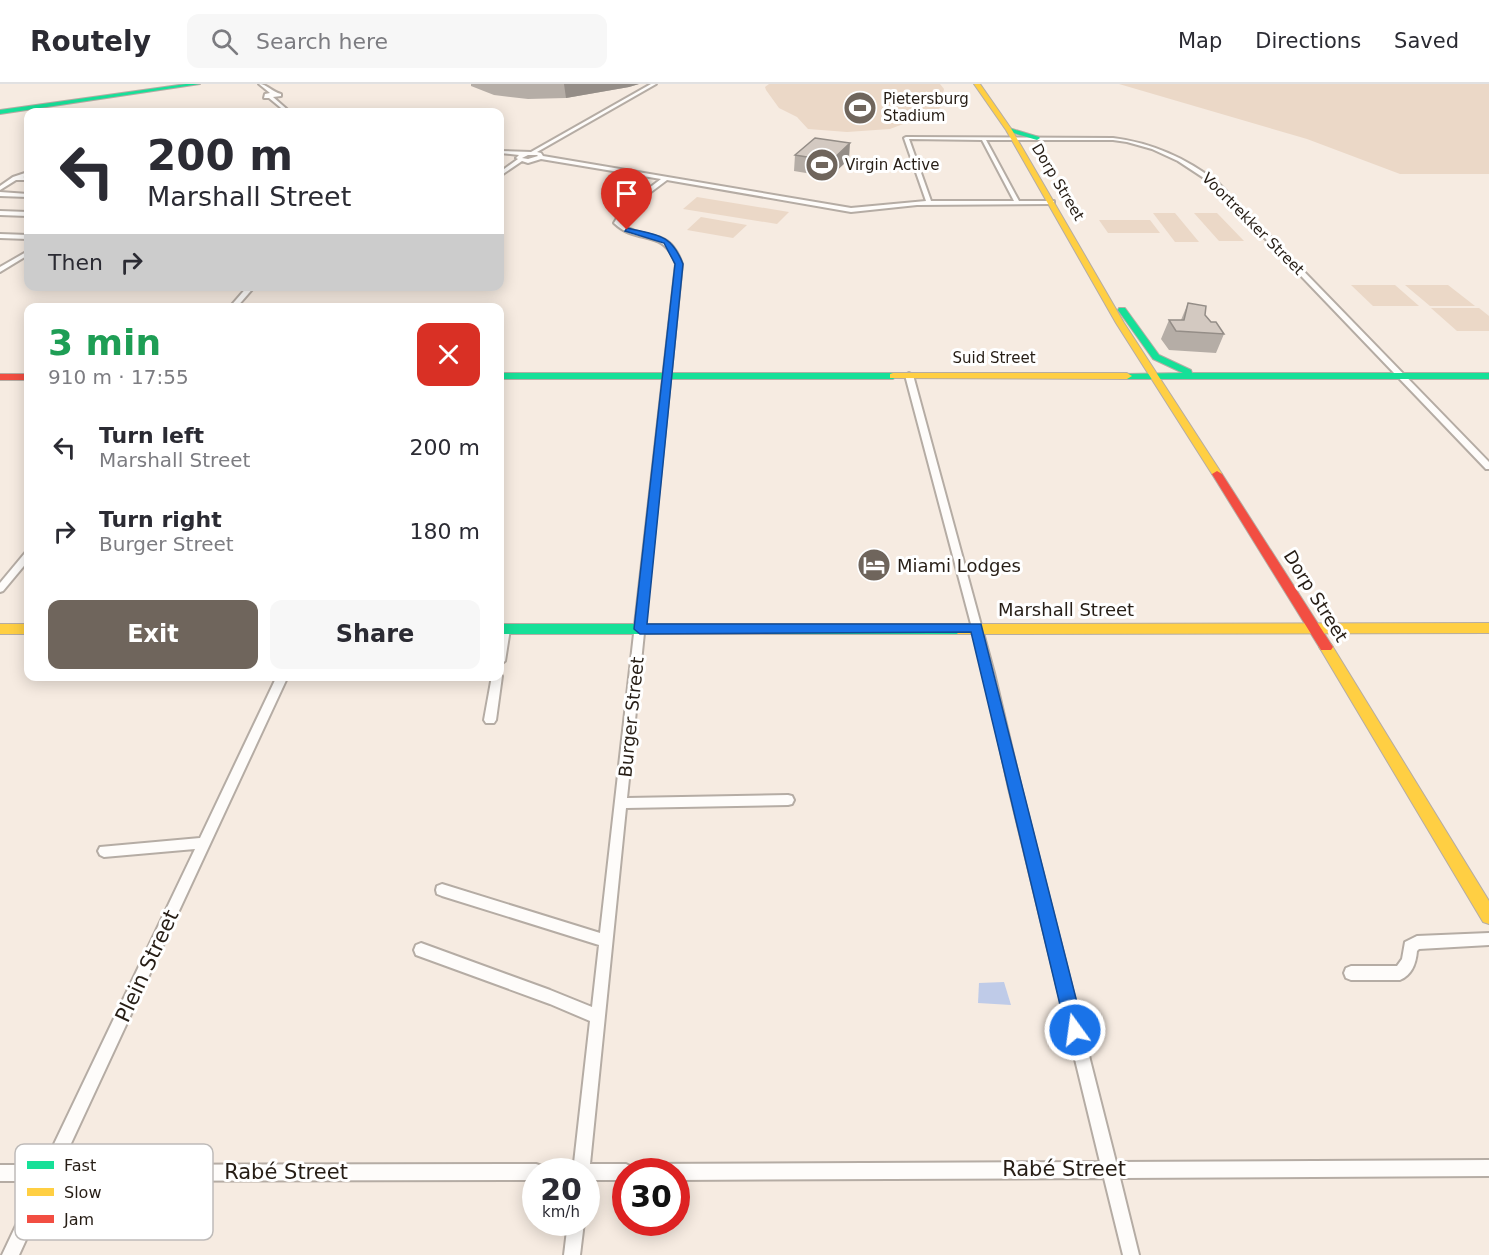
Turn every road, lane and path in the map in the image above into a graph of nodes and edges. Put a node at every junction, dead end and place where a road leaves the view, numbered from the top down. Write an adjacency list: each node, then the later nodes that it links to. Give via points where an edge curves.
1 (196, 84): 5 (street)
2 (261, 84): 6 (street)
3 (654, 84): 12 (street)
4 (977, 84): 9 (street, Dorp Street)
5 (28, 108)
6 (284, 108)
7 (24, 109): 8 (street)
8 (0, 112)
9 (1011, 134): 10 (street); 11 (street); 28 (street, Dorp Street)
10 (983, 138): 27 (street); 29 (street, via 906,138)
11 (1037, 138): 47 (street, Voortrekker Street, via 1129,141 1170,155 1206,175)
12 (549, 145): 14 (street); 15 (street)
13 (504, 153): 16 (street)
14 (532, 153): 15 (street); 16 (street)
15 (540, 155): 17 (street); 18 (street)
16 (521, 157): 17 (street); 19 (street)
17 (531, 161): 18 (street); 19 (street)
18 (565, 163): 22 (street)
19 (506, 170)
20 (24, 175): 21 (street)
21 (15, 178): 23 (street); 24 (street)
22 (665, 178): 29 (street, via 851,210); 43 (street, Burger Street, via 625,210 617,223 627,230 663,239 677,256)
23 (24, 179)
24 (0, 188)
25 (0, 194): 26 (street)
26 (24, 196)
27 (1017, 202): 28 (street); 29 (street)
28 (1052, 202): 40 (street, Dorp Street)
29 (929, 203)
30 (0, 213): 31 (street)
31 (24, 214)
32 (0, 236): 33 (street)
33 (24, 237)
34 (24, 256): 36 (street)
35 (24, 259): 36 (street)
36 (18, 260): 37 (street); 38 (street)
37 (0, 261)
38 (0, 270)
39 (247, 291): 41 (street)
40 (1108, 298): 42 (street, Dorp Street, via 1126,315 1156,357); 45 (street, Dorp Street)
41 (237, 303)
42 (1194, 374): 45 (street, Suid Street); 47 (street, Suid Street)
43 (667, 375): 44 (street, Suid Street); 46 (street, Suid Street); 60 (street, Burger Street)
44 (909, 375): 45 (street, Suid Street); 54 (street)
45 (1153, 375): 55 (street, Dorp Street)
46 (504, 376)
47 (1401, 376): 48 (street, Suid Street); 51 (street, Voortrekker Street)
48 (1489, 376)
49 (0, 377): 50 (street)
50 (24, 377)
51 (1489, 467)
52 (24, 560): 53 (street)
53 (0, 589)
54 (976, 627): 55 (street, Marshall Street); 60 (street, Marshall Street); 77 (street)
55 (1314, 627): 56 (street, Marshall Street); 69 (street, Dorp Street)
56 (1489, 628)
57 (0, 629): 58 (street)
58 (24, 629)
59 (504, 629): 60 (street, Marshall Street)
60 (640, 629): 65 (street, Burger Street)
61 (281, 681): 66 (street, Plein Street)
62 (496, 681): 63 (street)
63 (490, 720)
64 (788, 800): 65 (street)
65 (621, 803): 71 (street, Burger Street)
66 (205, 843): 67 (street); 75 (street, Plein Street)
67 (104, 851)
68 (442, 890): 71 (street)
69 (1489, 916)
70 (1489, 939): 73 (street, via 1417,943 1410,946 1409,962 1400,973)
71 (606, 941): 74 (street, Burger Street)
72 (421, 950): 74 (street)
73 (1350, 974)
74 (598, 1017): 76 (street, Burger Street)
75 (63, 1144)
76 (583, 1158)
77 (1109, 1168): 78 (street, Rabé Street); 80 (street, Rabé Street); 86 (street)
78 (1489, 1168)
79 (522, 1172): 81 (street, Rabé Street)
80 (690, 1172)
81 (213, 1173)
82 (574, 1236): 85 (street)
83 (17, 1240): 84 (street, Plein Street)
84 (10, 1255)
85 (572, 1255)
86 (1131, 1255)

